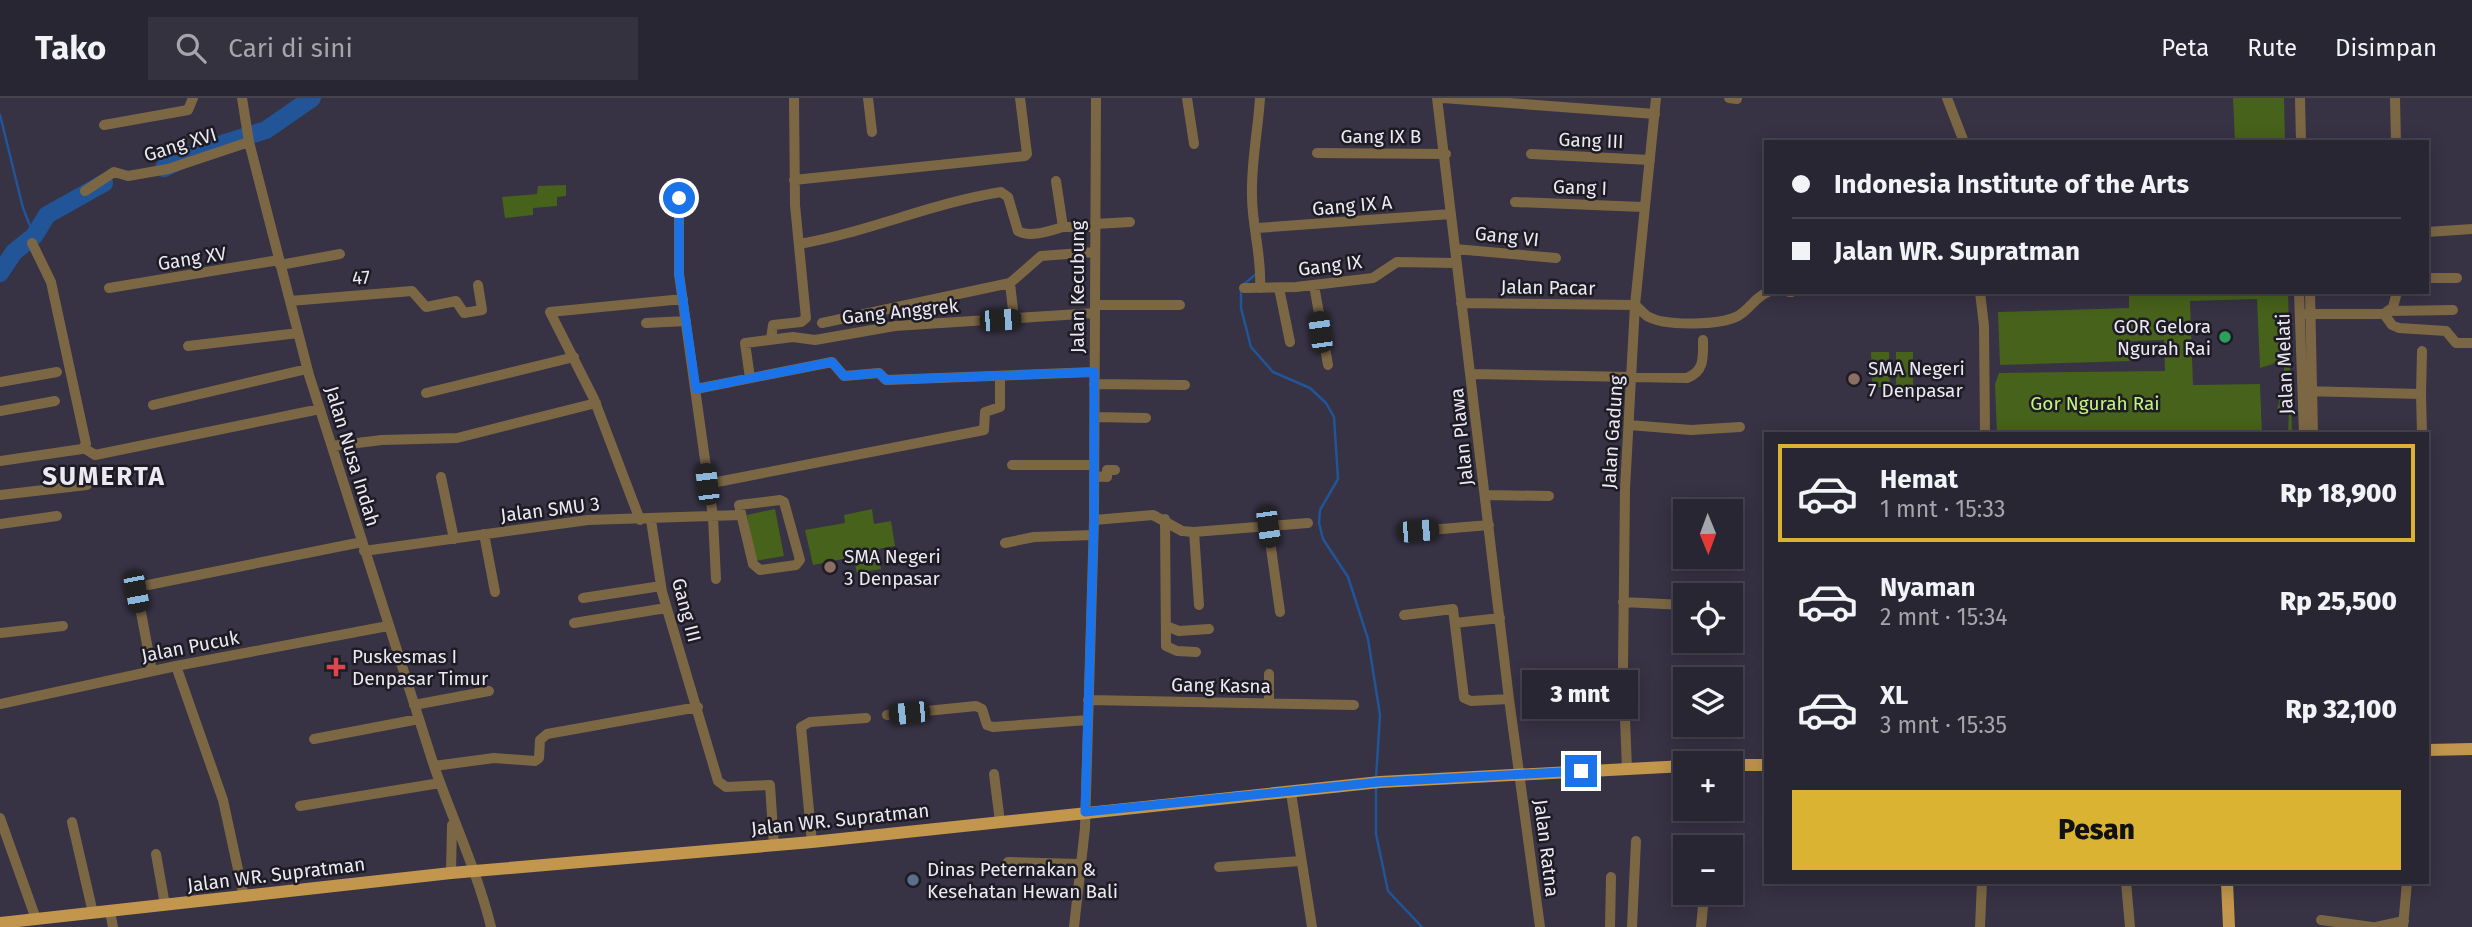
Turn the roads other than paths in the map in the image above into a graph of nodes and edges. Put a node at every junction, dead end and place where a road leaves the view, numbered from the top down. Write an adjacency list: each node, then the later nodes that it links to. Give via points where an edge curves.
1 (193, 98): 16 (street, via 188,110)
2 (242, 98): 18 (street, Jalan Nusa Indah)
3 (794, 98): 27 (street)
4 (868, 98): 17 (street)
5 (1020, 98): 27 (street, via 1025,156)
6 (1096, 98): 35 (street, Jalan Kecubung)
7 (1187, 98): 22 (street)
8 (1261, 98): 37 (street, via 1254,142)
9 (1437, 98): 24 (street, Jalan Plawa)
10 (1443, 98): 15 (street)
11 (1656, 98): 15 (street, Jalan Gadung)
12 (2300, 98): 20 (street)
13 (2395, 98): 21 (street)
14 (1949, 99): 19 (street)
15 (1655, 114): 26 (street, Jalan Gadung)
16 (104, 125)
17 (872, 132)
18 (248, 137): 29 (street, Gang XVI, via 167,169 109,175); 46 (street, Jalan Nusa Indah)
19 (1963, 140)
20 (2301, 140)
21 (2396, 140)
22 (1194, 144)
23 (1317, 153): 24 (street, Gang IX B)
24 (1446, 154): 33 (street, Jalan Plawa)
25 (1531, 155): 26 (street, Gang III)
26 (1650, 160): 32 (street, Jalan Gadung)
27 (794, 180): 41 (street)
28 (1056, 181): 36 (street)
29 (85, 191)
30 (679, 198): 62 (street)
31 (1515, 202): 32 (street, Gang I)
32 (1643, 207): 66 (street, Jalan Gadung)
33 (1451, 214): 37 (street, Gang IX A); 42 (street, Jalan Plawa)
34 (1130, 222): 35 (street)
35 (1095, 226): 36 (street); 43 (street, Jalan Kecubung)
36 (1063, 227): 41 (street, via 1020,233 1004,193)
37 (1256, 228): 55 (street)
38 (2472, 229): 39 (street)
39 (2429, 232)
40 (32, 243): 111 (street, via 51,282)
41 (799, 244): 76 (street, via 806,318 773,325)
42 (1455, 248): 45 (street, Gang VI); 47 (street, Jalan Plawa)
43 (1094, 252): 50 (street, via 1041,256); 67 (street, Jalan Kecubung)
44 (340, 254): 46 (street, Gang XV)
45 (1556, 258)
46 (280, 262): 53 (street, Gang XV); 63 (street, Jalan Nusa Indah)
47 (1457, 263): 52 (street, Gang IX, via 1395,262 1376,277); 64 (street, Jalan Plawa)
48 (2429, 278): 49 (street)
49 (2457, 278)
50 (1010, 283): 71 (street); 74 (street)
51 (478, 285): 63 (street, 47, via 480,310 463,313 456,301 426,307 412,290)
52 (1314, 285): 56 (street, Gang IX); 83 (street)
53 (109, 288)
54 (1244, 288): 55 (street, Gang IX)
55 (1260, 288): 56 (street, Gang IX)
56 (1279, 288): 78 (street)
57 (1764, 294): 66 (street, via 1739,315 1718,322 1659,320)
58 (1980, 294): 107 (street)
59 (2300, 294): 70 (street, Jalan Melati)
60 (2310, 294): 70 (street, Jalan Melati)
61 (2396, 294): 69 (street)
62 (683, 299): 72 (street); 82 (street, Gang III, via 550,311)
63 (290, 300): 75 (street, Jalan Nusa Indah)
64 (1461, 303): 66 (street, Jalan Pacar); 87 (street, Jalan Plawa)
65 (1180, 305): 67 (street, Gang Anggrek)
66 (1635, 305): 89 (street, Jalan Gadung)
67 (1095, 309): 71 (street, Gang Anggrek); 86 (street, Jalan Kecubung)
68 (2452, 310): 69 (street)
69 (2387, 312): 70 (street); 79 (street, via 2392,325 2399,328 2446,331 2456,343)
70 (2305, 314): 95 (street, Jalan Melati)
71 (1014, 319): 76 (street, Gang Anggrek, via 895,326 814,340)
72 (686, 321): 73 (street); 94 (street)
73 (646, 323)
74 (822, 323)
75 (298, 332): 80 (street); 84 (street, Jalan Nusa Indah)
76 (771, 339): 90 (street, Gang Anggrek, via 745,343)
77 (1703, 340): 89 (street, via 1703,365 1696,374)
78 (1290, 342)
79 (2472, 343)
80 (188, 346)
81 (2421, 351): 97 (street)
82 (574, 357): 96 (street); 99 (street, Gang III)
83 (1328, 365)
84 (307, 369): 100 (street); 101 (street, Jalan Nusa Indah)
85 (57, 372): 91 (street)
86 (1094, 372): 88 (street); 92 (street, Jalan Kecubung)
87 (1472, 374): 89 (street); 122 (street, Jalan Plawa)
88 (1000, 377): 90 (street, via 886,380 879,373 844,376 832,362); 119 (street, via 1000,407 985,412 984,430)
89 (1633, 377): 105 (street, Jalan Gadung)
90 (750, 378): 94 (street)
91 (0, 382)
92 (1094, 384): 93 (street); 103 (street, Jalan Kecubung)
93 (1185, 385)
94 (696, 389): 119 (street)
95 (2307, 392): 97 (street); 108 (street, Jalan Melati); 109 (street, Jalan Melati)
96 (426, 393)
97 (2421, 394): 110 (street)
98 (55, 401): 102 (street)
99 (596, 403): 112 (street, via 457,438); 128 (street, Gang III)
100 (153, 405)
101 (320, 409): 111 (street, via 95,455 88,454); 112 (street, Jalan Nusa Indah)
102 (0, 411)
103 (1095, 417): 104 (street); 115 (street, Jalan Kecubung)
104 (1146, 418)
105 (1629, 425): 106 (street, via 1691,430); 147 (street, Jalan Gadung)
106 (1740, 427)
107 (1985, 432)
108 (2304, 432)
109 (2313, 432)
110 (2422, 432)
111 (85, 444): 113 (street)
112 (331, 446): 140 (street, Jalan Nusa Indah)
113 (0, 461)
114 (1012, 465): 115 (street)
115 (1094, 465): 117 (street, Jalan Kecubung)
116 (1115, 470): 117 (street, via 1107,470 1107,477)
117 (1094, 476): 129 (street, Jalan Kecubung)
118 (441, 477): 138 (street)
119 (707, 484): 126 (street)
120 (87, 485): 121 (street)
121 (0, 495)
122 (1485, 495): 123 (street); 132 (street, Jalan Plawa)
123 (1549, 496)
124 (741, 515): 124 (street, Jalan SMU 3, via 741,503 784,502 798,564 756,569); 126 (street, Jalan SMU 3)
125 (57, 516): 131 (street)
126 (713, 517): 128 (street, Jalan SMU 3); 141 (street)
127 (1165, 519): 129 (street, via 1153,514); 135 (street); 158 (street)
128 (645, 520): 136 (street, Jalan SMU 3, via 589,520); 143 (street, Gang III)
129 (1094, 520): 137 (street, Jalan Kecubung)
130 (1308, 523): 133 (street)
131 (0, 524)
132 (1489, 525): 134 (street); 153 (street, Jalan Plawa)
133 (1268, 527): 135 (street); 151 (street)
134 (1418, 531)
135 (1194, 533): 149 (street)
136 (484, 534): 138 (street, Jalan SMU 3); 145 (street)
137 (1093, 535): 139 (street); 167 (street, Jalan Kecubung)
138 (454, 539): 140 (street, Jalan SMU 3)
139 (1005, 543)
140 (363, 547): 142 (street, Jalan SMU 3); 157 (street, Jalan Nusa Indah)
141 (716, 579)
142 (148, 585)
143 (661, 586): 146 (street); 150 (street, Gang III)
144 (136, 592): 163 (street)
145 (495, 592)
146 (583, 598)
147 (1622, 602): 148 (street); 184 (street, Jalan Gadung)
148 (1673, 604)
149 (1199, 605)
150 (666, 608): 154 (street); 172 (street, Gang III)
151 (1280, 612)
152 (1404, 615): 155 (street, via 1453,609)
153 (1500, 618): 155 (street); 166 (street, Jalan Plawa)
154 (574, 623)
155 (1455, 623): 166 (street, via 1464,698)
156 (63, 626): 160 (street)
157 (388, 626): 162 (street, Jalan Pucuk); 170 (street, Jalan Nusa Indah)
158 (1166, 626): 159 (street, via 1179,631); 161 (street, via 1166,646)
159 (1209, 629)
160 (0, 633)
161 (1196, 652)
162 (176, 666): 163 (street, Jalan Pucuk); 210 (street, via 223,800)
163 (152, 671): 168 (street, Jalan Pucuk)
164 (1269, 674): 169 (street)
165 (489, 691): 170 (street)
166 (1509, 699): 185 (street, Jalan Plawa)
167 (1088, 700): 169 (street, Gang Kasna); 176 (street, Jalan Kecubung)
168 (0, 704)
169 (1269, 704): 171 (street, Gang Kasna)
170 (414, 705): 175 (street, Jalan Nusa Indah)
171 (1354, 705)
172 (698, 707): 182 (street, via 547,734 540,740 536,761 494,758); 197 (street, Gang III, via 720,784 770,785)
173 (887, 715): 176 (street, via 976,706 993,727)
174 (866, 718): 196 (street, via 810,722 801,727)
175 (419, 719): 177 (street); 182 (street, Jalan Nusa Indah)
176 (1088, 720): 190 (street, Jalan Kecubung)
177 (314, 739)
178 (2472, 749): 179 (main road)
179 (2429, 750)
180 (1743, 765): 181 (main road)
181 (1764, 765)
182 (434, 766): 187 (street, Jalan Nusa Indah)
183 (1673, 767): 184 (main road, Jalan WR. Supratman)
184 (1628, 769): 185 (main road, Jalan WR. Supratman)
185 (1520, 773): 188 (main road, Jalan WR. Supratman); 223 (street, Jalan Ratna)
186 (994, 774): 194 (street)
187 (440, 783): 189 (street); 192 (street, Jalan Nusa Indah)
188 (1292, 793): 190 (main road, Jalan WR. Supratman); 199 (street)
189 (300, 806)
190 (1085, 812): 194 (main road, Jalan WR. Supratman); 201 (street, Jalan Kecubung)
191 (0, 818): 215 (street)
192 (452, 818): 203 (street, Jalan Nusa Indah); 204 (street, Jalan Nusa Indah)
193 (72, 822): 214 (street)
194 (1000, 822): 196 (main road, Jalan WR. Supratman)
195 (1636, 841): 225 (street)
196 (812, 842): 197 (main road, Jalan WR. Supratman)
197 (775, 845): 203 (main road, Jalan WR. Supratman)
198 (156, 854): 211 (street)
199 (1300, 861): 202 (street); 222 (street)
200 (1008, 862): 201 (street)
201 (1080, 864): 221 (street, Jalan Kecubung)
202 (1219, 867)
203 (476, 871): 204 (main road, Jalan WR. Supratman); 220 (street, Jalan Nusa Indah)
204 (451, 873): 210 (main road, Jalan WR. Supratman)
205 (1611, 877): 224 (street)
206 (1982, 884): 227 (street)
207 (2126, 884): 228 (street)
208 (2227, 884): 229 (main road)
209 (2407, 884): 218 (street)
210 (244, 897): 211 (main road, Jalan WR. Supratman)
211 (165, 905): 213 (main road, Jalan WR. Supratman)
212 (1703, 905): 226 (street)
213 (110, 912): 214 (main road, Jalan WR. Supratman); 219 (street)
214 (93, 913): 215 (main road, Jalan WR. Supratman)
215 (36, 919): 217 (main road, Jalan WR. Supratman)
216 (2321, 920): 230 (street)
217 (3, 923)
218 (2404, 924): 230 (street)
219 (113, 927)
220 (491, 927)
221 (1073, 927)
222 (1312, 927)
223 (1539, 927)
224 (1609, 927)
225 (1632, 927)
226 (1701, 927)
227 (1980, 927)
228 (2130, 927)
229 (2229, 927)
230 (2374, 927)

